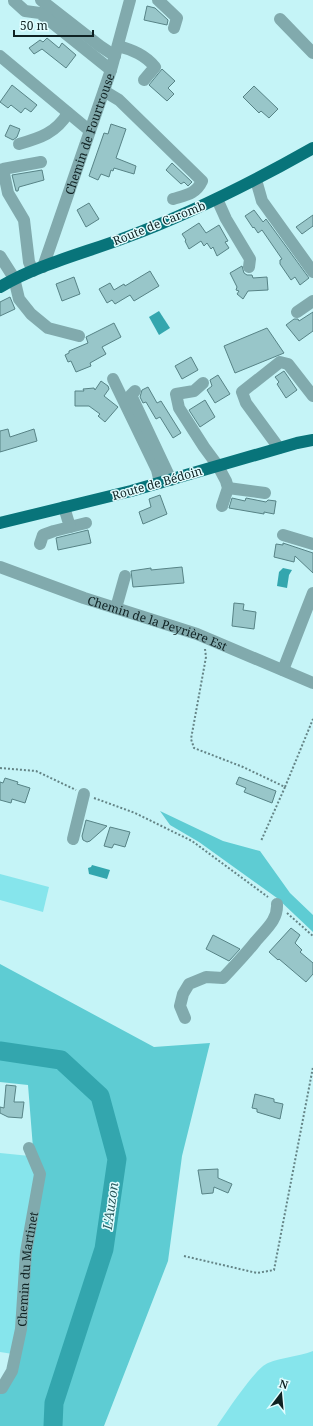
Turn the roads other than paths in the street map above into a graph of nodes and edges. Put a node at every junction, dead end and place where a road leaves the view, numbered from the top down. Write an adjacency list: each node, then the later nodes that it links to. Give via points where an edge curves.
1 (42, 0): 7 (street, via 100,46)
2 (130, 0): 7 (street, Chemin de Fourtrouse)
3 (158, 0): 6 (street, via 177,18)
4 (14, 1): 10 (street, via 25,11 40,12)
5 (280, 19): 8 (street)
6 (174, 28)
7 (117, 51): 10 (street, Chemin de Fourtrouse); 11 (street, via 129,49 148,59 154,67)
8 (313, 53)
9 (0, 56): 13 (street)
10 (111, 70): 12 (street, Chemin de Fourtrouse)
11 (144, 80)
12 (104, 92): 14 (street, Chemin de Fourtrouse); 19 (street, via 119,100 202,181 192,194)
13 (68, 113): 14 (street); 15 (street, via 62,122 42,137)
14 (90, 131): 23 (street, Chemin de Fourtrouse)
15 (19, 144)
16 (313, 148): 18 (main road, Route de Caromb)
17 (41, 162): 23 (street, via 3,169 8,193 24,220 30,262)
18 (256, 180): 20 (main road, Route de Caromb); 24 (street, via 262,201)
19 (173, 199)
20 (217, 199): 22 (street, via 250,259); 23 (main road, Route de Caromb, via 127,237)
21 (0, 256): 25 (street)
22 (249, 267)
23 (38, 269): 25 (main road, Route de Caromb)
24 (313, 272)
25 (14, 278): 26 (main road, Route de Caromb); 29 (street, via 19,299 31,314 48,328)
26 (0, 287)
27 (313, 301): 28 (street)
28 (297, 312)
29 (79, 336)
30 (113, 379): 37 (street, via 157,470)
31 (203, 383): 36 (street, via 194,391 176,394 179,408)
32 (135, 390): 37 (street, via 131,395)
33 (313, 396): 35 (street, via 288,364 280,362 242,392 246,403)
34 (313, 440): 35 (main road, Route de Bédoin)
35 (279, 448): 36 (main road, Route de Bédoin)
36 (218, 466): 37 (main road, Route de Bédoin); 38 (street)
37 (165, 481): 41 (main road, Route de Bédoin)
38 (228, 488): 39 (street); 40 (street)
39 (265, 493)
40 (222, 506)
41 (64, 507): 42 (main road, Route de Bédoin); 44 (street)
42 (0, 523)
43 (86, 523): 44 (street)
44 (70, 527): 46 (street, via 42,535)
45 (284, 535): 47 (street)
46 (40, 544)
47 (313, 544)
48 (0, 567): 51 (street, Chemin de la Peyrière Est)
49 (125, 576): 51 (street)
50 (313, 593): 52 (street)
51 (116, 608): 52 (street, Chemin de la Peyrière Est, via 197,634)
52 (283, 670): 53 (street, Chemin de la Peyrière Est)
53 (313, 683)
54 (84, 794): 55 (street)
55 (73, 839)
56 (277, 904): 57 (street, via 278,911 272,924 223,978 206,977 190,984 183,994 180,1006)
57 (185, 1018)
58 (29, 1148): 59 (street, Chemin du Martinet, via 40,1174 26,1252 22,1329 12,1371)
59 (0, 1388)

